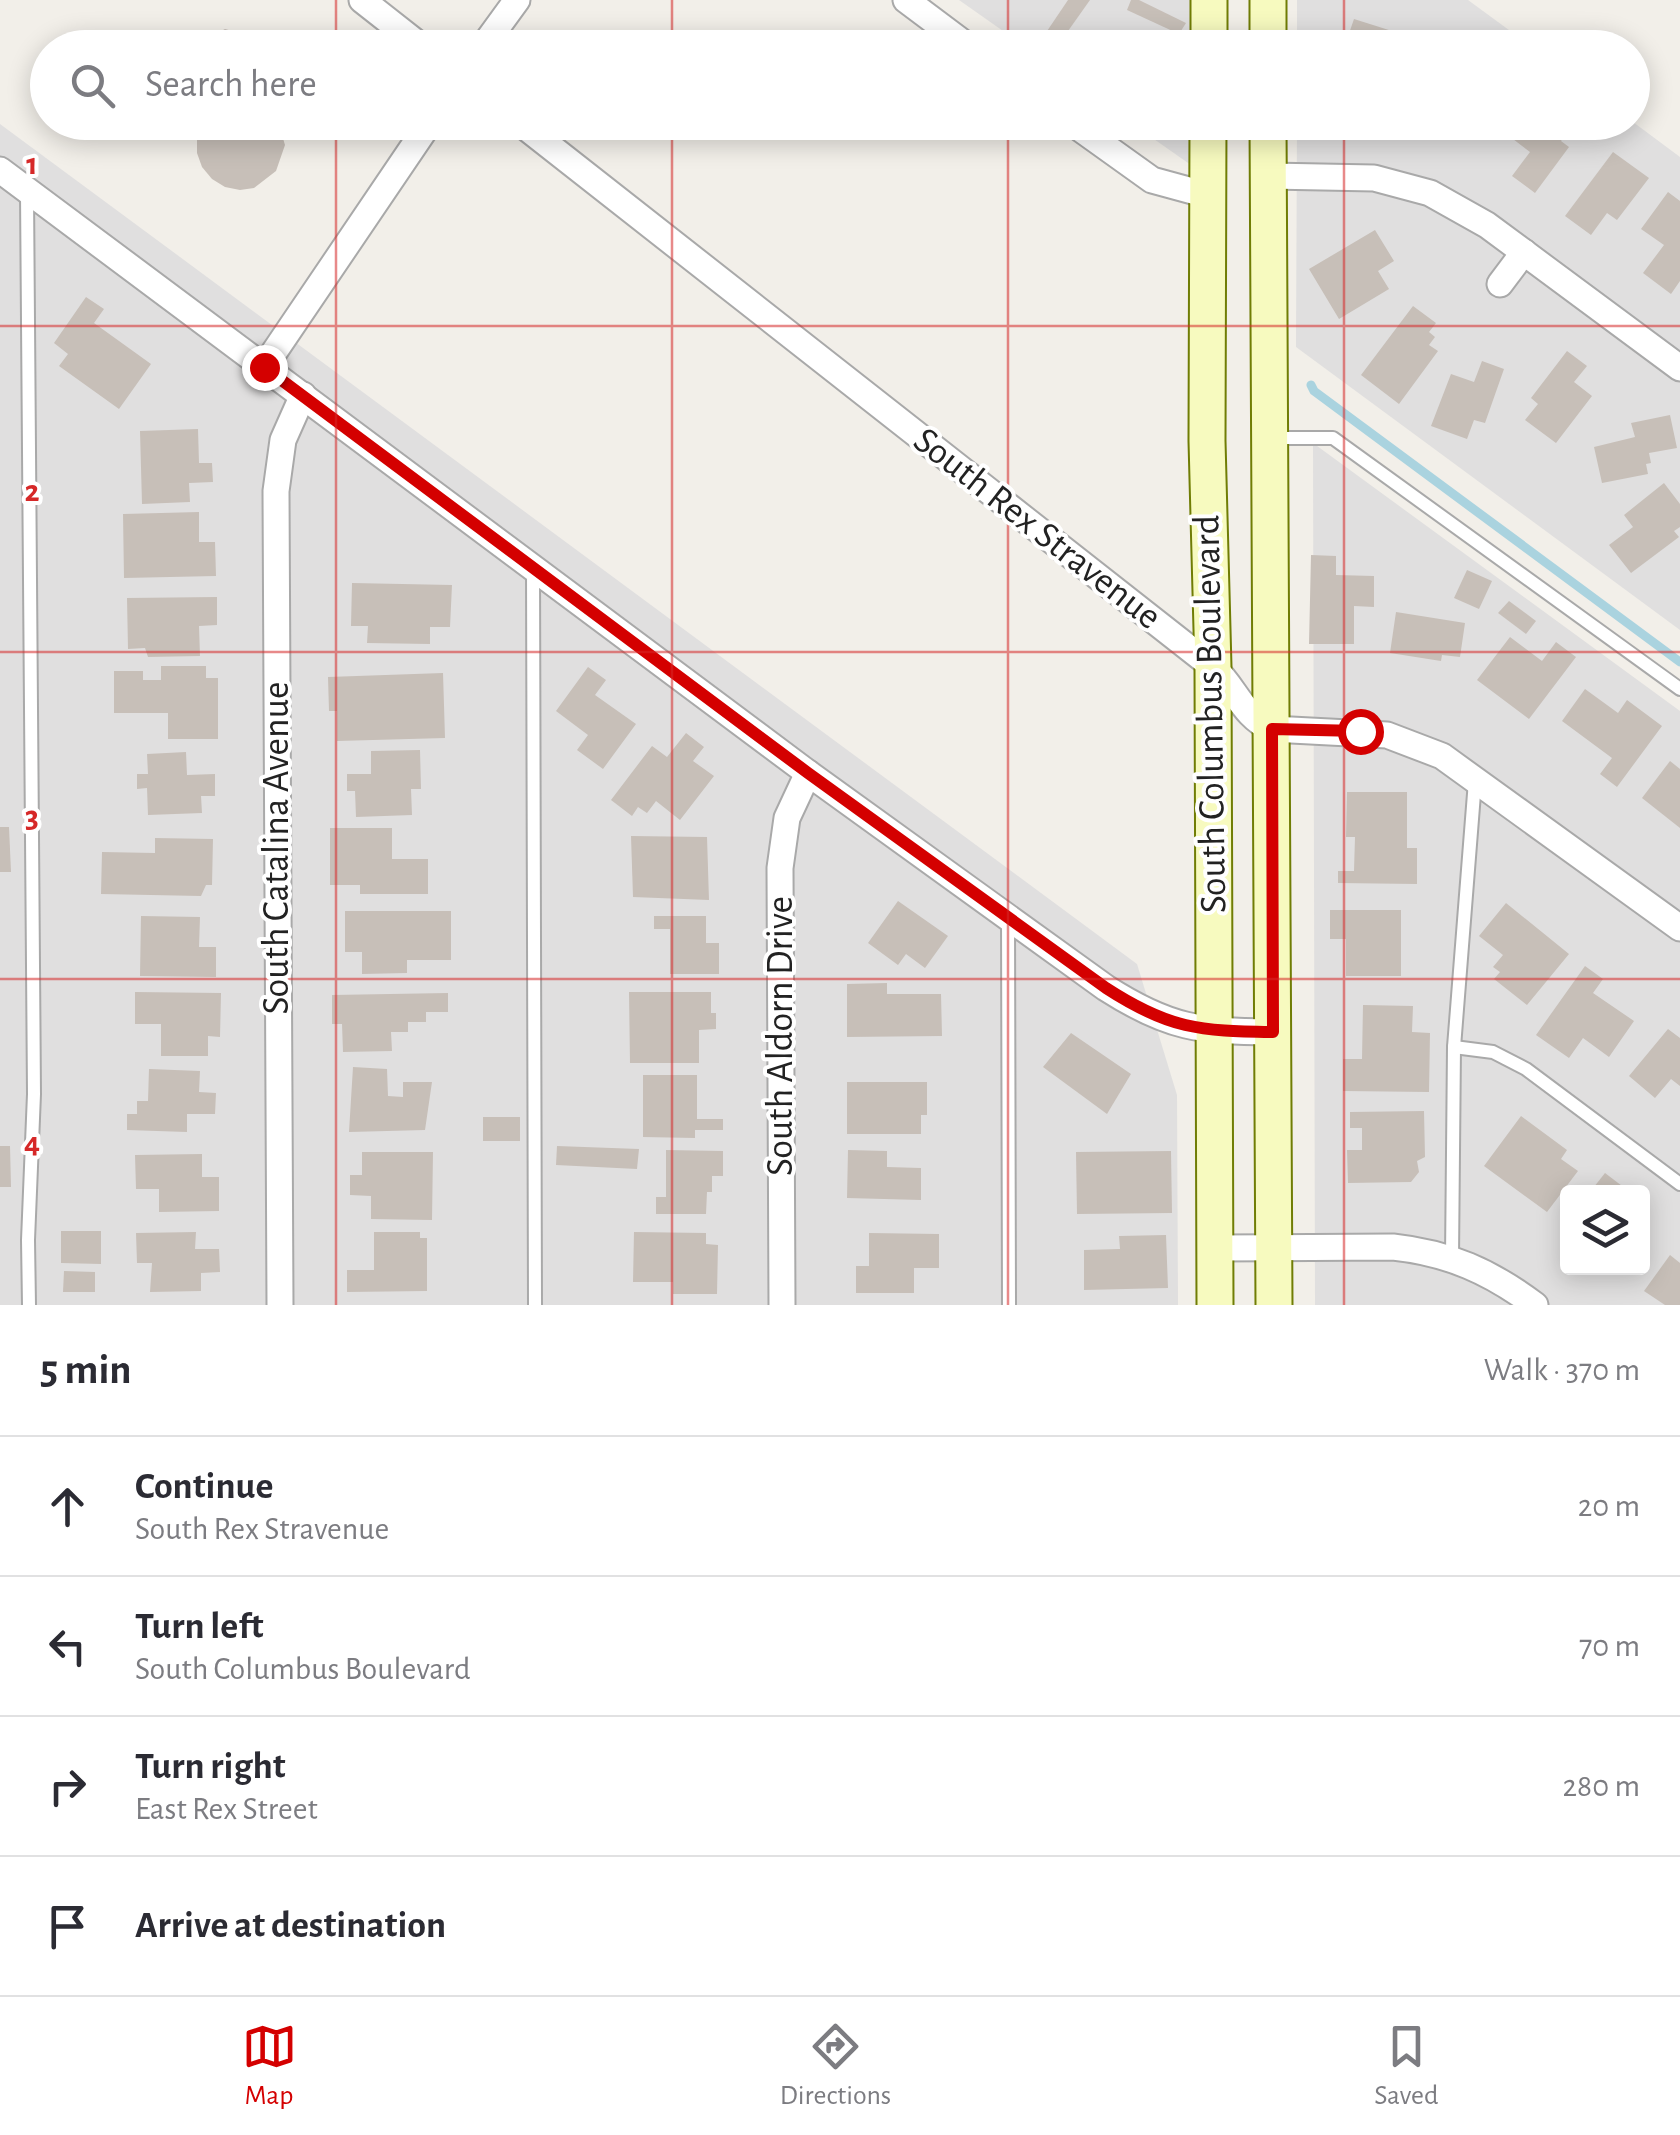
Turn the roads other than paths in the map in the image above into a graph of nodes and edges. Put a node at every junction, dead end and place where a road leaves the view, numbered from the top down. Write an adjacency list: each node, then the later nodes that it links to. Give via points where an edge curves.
1 (362, 0): 6 (street)
2 (517, 0): 7 (street)
3 (906, 0): 8 (street)
4 (1209, 0): 9 (street)
5 (1268, 0): 10 (street)
6 (400, 30)
7 (495, 30)
8 (946, 30)
9 (1209, 30)
10 (1268, 30)
11 (418, 140): 22 (street)
12 (542, 140): 27 (street, South Rex Stravenue)
13 (1096, 140): 19 (street, via 1152,180)
14 (1208, 140): 19 (street, South Columbus Boulevard)
15 (1268, 140): 17 (street, South Columbus Boulevard)
16 (0, 170): 18 (street)
17 (1268, 176): 20 (street, via 1401,184 1458,206); 25 (street, South Columbus Boulevard)
18 (27, 190): 22 (street); 42 (lane, via 34,1094)
19 (1207, 195): 27 (street, South Columbus Boulevard)
20 (1524, 252): 21 (street); 23 (street)
21 (1500, 284)
22 (264, 367): 24 (street)
23 (1680, 368)
24 (302, 395): 26 (street); 43 (street, South Catalina Avenue, via 283,440 276,491)
25 (1270, 438): 28 (lane, via 1333,438); 29 (street, South Columbus Boulevard)
26 (533, 568): 30 (street); 44 (lane)
27 (1213, 667): 29 (street, South Rex Stravenue, via 1247,713); 34 (street, South Columbus Boulevard)
28 (1680, 689)
29 (1272, 729): 31 (street, via 1387,735); 35 (street, South Columbus Boulevard)
30 (808, 773): 32 (street); 45 (street, South Aldorn Drive, via 787,818 780,868)
31 (1475, 777): 33 (street); 36 (lane)
32 (1008, 917): 34 (street, via 1142,1010); 46 (lane)
33 (1680, 928)
34 (1214, 1032): 35 (street); 38 (street, South Columbus Boulevard)
35 (1273, 1032): 39 (street, South Columbus Boulevard)
36 (1454, 1047): 37 (lane, via 1493,1052 1526,1069); 40 (lane)
37 (1680, 1184)
38 (1215, 1248): 39 (street); 47 (street, South Columbus Boulevard)
39 (1274, 1248): 40 (street, via 1393,1247); 48 (street, South Columbus Boulevard)
40 (1452, 1257): 41 (street, via 1479,1268)
41 (1522, 1301)
42 (29, 1305)
43 (280, 1305)
44 (536, 1305)
45 (782, 1305)
46 (1010, 1305)
47 (1215, 1305)
48 (1274, 1305)

